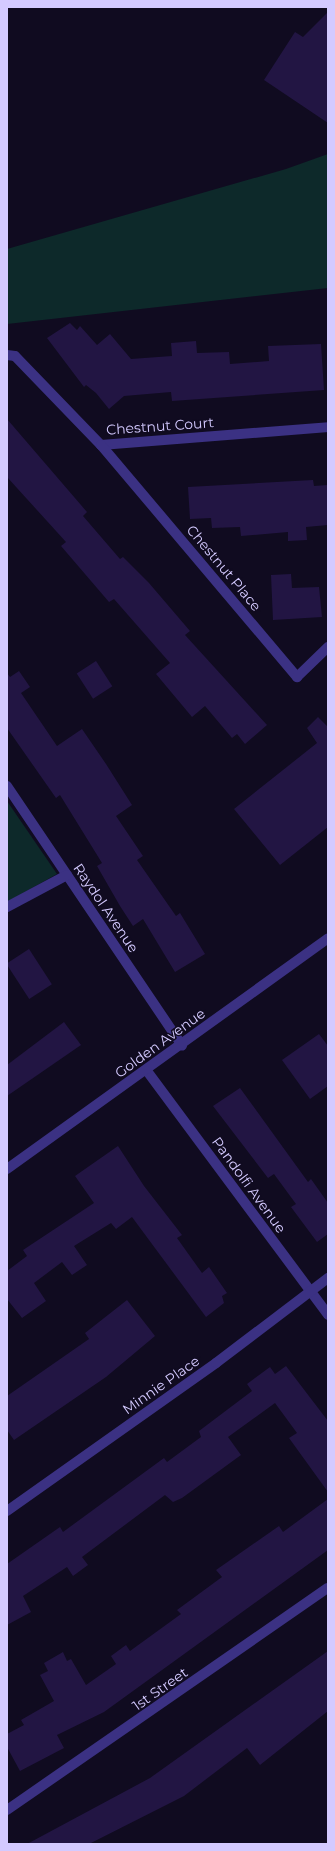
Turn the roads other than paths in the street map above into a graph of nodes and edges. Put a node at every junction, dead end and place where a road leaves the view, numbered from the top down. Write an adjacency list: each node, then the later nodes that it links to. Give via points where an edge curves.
1 (7, 355): 3 (street, Chestnut Court, via 14,356)
2 (328, 426): 3 (street, Chestnut Court)
3 (101, 445): 4 (street, Chestnut Place, via 298,677)
4 (328, 647)
5 (7, 786): 6 (street, Raydol Avenue)
6 (67, 875): 7 (street); 9 (street, Raydol Avenue)
7 (7, 907)
8 (328, 938): 9 (street, Golden Avenue)
9 (182, 1045): 10 (street, Golden Avenue)
10 (147, 1071): 11 (street, Golden Avenue); 13 (street, Pandolfi Avenue)
11 (7, 1168)
12 (328, 1278): 13 (street, Minnie Place)
13 (310, 1291): 14 (street, Pandolfi Avenue); 15 (street, Minnie Place, via 216,1363)
14 (328, 1315)
15 (7, 1510)
16 (328, 1588): 17 (street, 1st Street)
17 (7, 1810)

